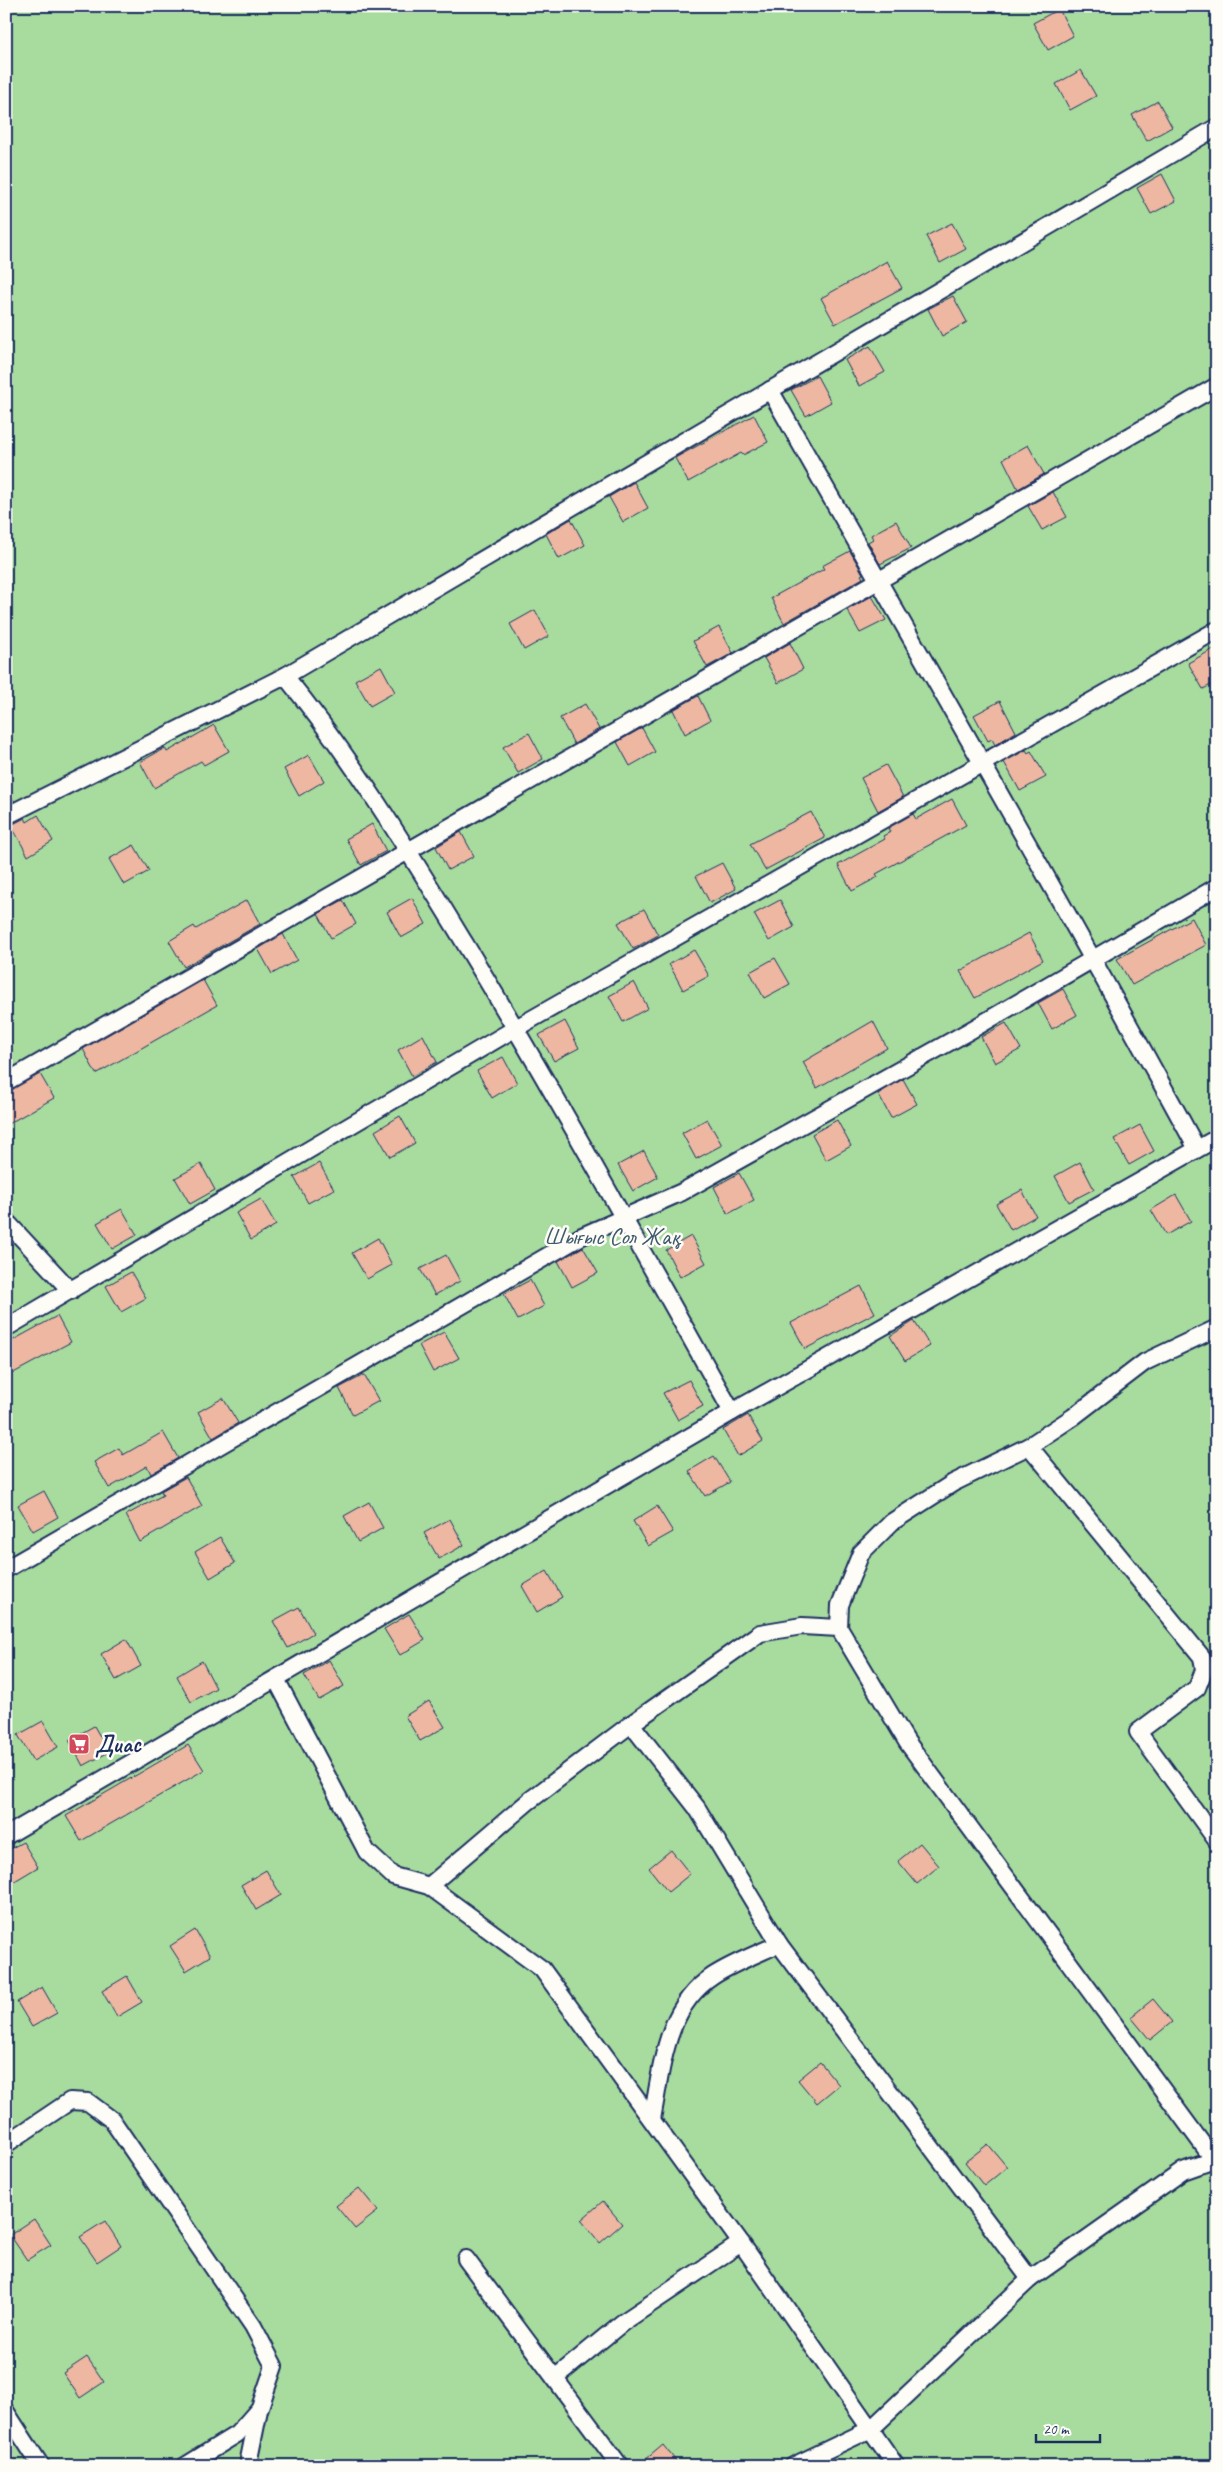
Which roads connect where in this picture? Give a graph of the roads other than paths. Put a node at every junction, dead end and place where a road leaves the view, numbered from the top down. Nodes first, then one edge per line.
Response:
1 (1217, 127) edge
2 (1217, 386) edge
3 (770, 390) junction
4 (878, 582) junction
5 (1217, 630) edge
6 (285, 676) junction
7 (982, 766) junction
8 (6, 816) edge
9 (408, 851) junction
10 (1217, 887) edge
11 (1093, 957) junction
12 (516, 1028) junction
13 (6, 1082) edge
14 (1217, 1138) edge
15 (1197, 1149) junction
16 (623, 1219) junction
17 (6, 1220) edge
18 (70, 1291) junction
19 (6, 1328) edge
20 (1217, 1328) edge
21 (732, 1412) junction
22 (1029, 1446) junction
23 (6, 1569) edge
24 (839, 1628) junction
25 (276, 1679) junction
26 (631, 1724) junction
27 (6, 1836) edge
28 (1217, 1841) edge
29 (429, 1886) junction
30 (778, 1944) junction
31 (652, 2119) junction
32 (6, 2144) edge
33 (1215, 2162) edge
34 (741, 2242) junction
35 (466, 2259) dead end
36 (1030, 2279) junction
37 (555, 2378) junction
38 (259, 2410) junction
39 (6, 2412) edge
40 (871, 2429) junction
41 (41, 2466) edge
42 (185, 2466) edge
43 (252, 2466) edge
44 (620, 2466) edge
45 (793, 2466) edge
46 (896, 2466) edge

1 - 3 street
2 - 4 street
3 - 4 street
3 - 6 street
4 - 7 street
4 - 9 street
5 - 7 street
6 - 8 street
6 - 9 street
7 - 11 street
7 - 12 street
9 - 12 street
9 - 13 street
10 - 11 street
11 - 15 street
11 - 16 street
12 - 16 street
12 - 18 street
14 - 15 street
15 - 21 street
16 - 21 street
16 - 23 street
17 - 18 street
18 - 19 street
20 - 22 street
21 - 25 street
22 - 24 street
22 - 28 street
24 - 26 street
24 - 33 street
25 - 27 street
25 - 29 street
26 - 29 street
26 - 30 street
29 - 31 street
30 - 31 street
30 - 36 street
31 - 34 street
32 - 38 street
33 - 36 street
34 - 37 street
34 - 40 street
35 - 37 street
36 - 40 street
37 - 44 street
38 - 42 street
38 - 43 street
39 - 41 street
40 - 45 street
40 - 46 street

